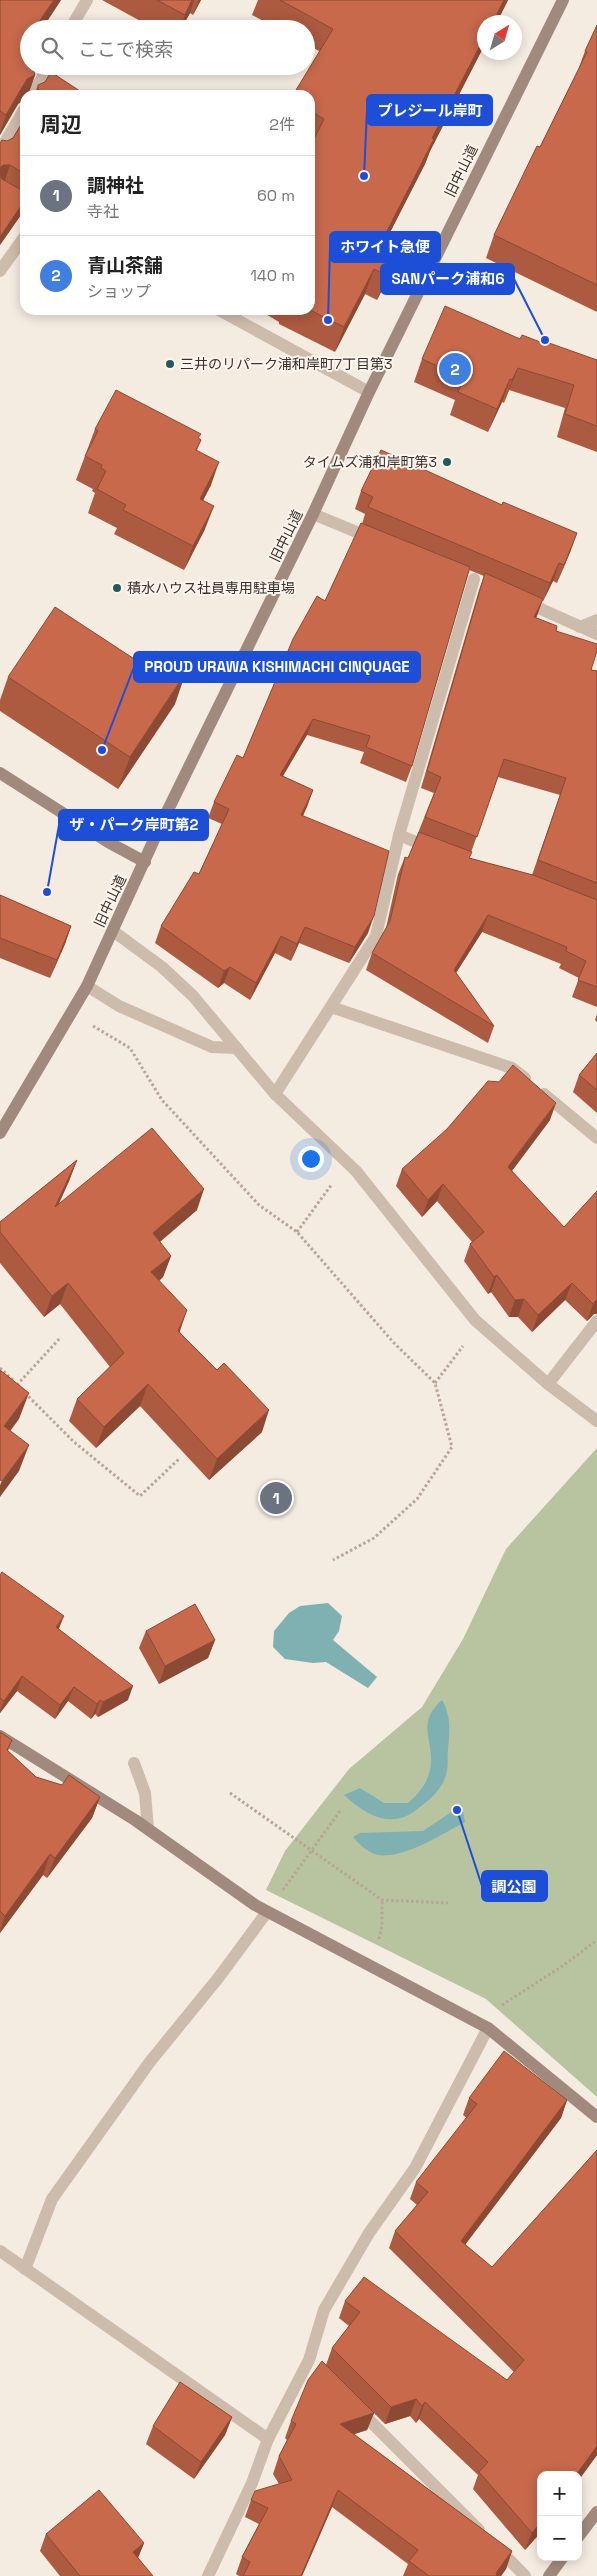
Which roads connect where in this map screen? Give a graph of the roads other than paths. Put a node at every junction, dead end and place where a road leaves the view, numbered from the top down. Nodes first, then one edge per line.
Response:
1 (87, 0) edge
2 (563, 0) edge
3 (75, 20) edge
4 (44, 75) edge
5 (35, 90) edge
6 (20, 117) edge
7 (0, 151) edge
8 (20, 243) edge
9 (0, 270) edge
10 (228, 315) edge
11 (369, 392) junction
12 (313, 514) junction
13 (385, 543) edge
14 (474, 580) dead end
15 (510, 595) edge
16 (597, 620) edge
17 (580, 627) junction
18 (597, 634) edge
19 (0, 773) edge
20 (399, 835) junction
21 (444, 852) edge
22 (145, 862) junction
23 (113, 931) junction
24 (87, 986) junction
25 (331, 1007) junction
26 (236, 1048) junction
27 (275, 1094) junction
28 (0, 1133) edge
29 (597, 1138) edge
30 (597, 1321) edge
31 (548, 1384) junction
32 (597, 1421) edge
33 (0, 1736) edge
34 (134, 1763) dead end
35 (148, 1829) junction
36 (266, 1912) junction
37 (488, 2028) junction
38 (597, 2117) edge
39 (0, 2252) edge
40 (25, 2269) junction
41 (351, 2402) edge
42 (268, 2439) junction
43 (597, 2512) edge
44 (582, 2532) edge
45 (560, 2561) edge
46 (208, 2576) edge
47 (525, 2576) edge
48 (549, 2576) edge

1 - 3 street
2 - 11 main road, 旧中山道
4 - 5 street
6 - 7 street
8 - 9 street
10 - 11 street
11 - 12 main road, 旧中山道
12 - 13 street
12 - 22 main road, 旧中山道
14 - 20 street
15 - 17 street
16 - 17 street
17 - 18 street
19 - 22 main road
20 - 21 street
20 - 25 street
22 - 23 main road, 旧中山道
23 - 24 main road, 旧中山道
23 - 26 street
24 - 26 street
24 - 28 main road, 旧中山道
25 - 27 street
25 - 29 street
26 - 27 street
27 - 31 street
30 - 31 street
31 - 32 street
33 - 35 main road
34 - 35 street
35 - 36 main road
36 - 37 main road
36 - 40 street
37 - 38 main road
37 - 42 street
39 - 40 street
40 - 42 street
41 - 47 street
42 - 46 street
43 - 44 main road
45 - 48 main road

